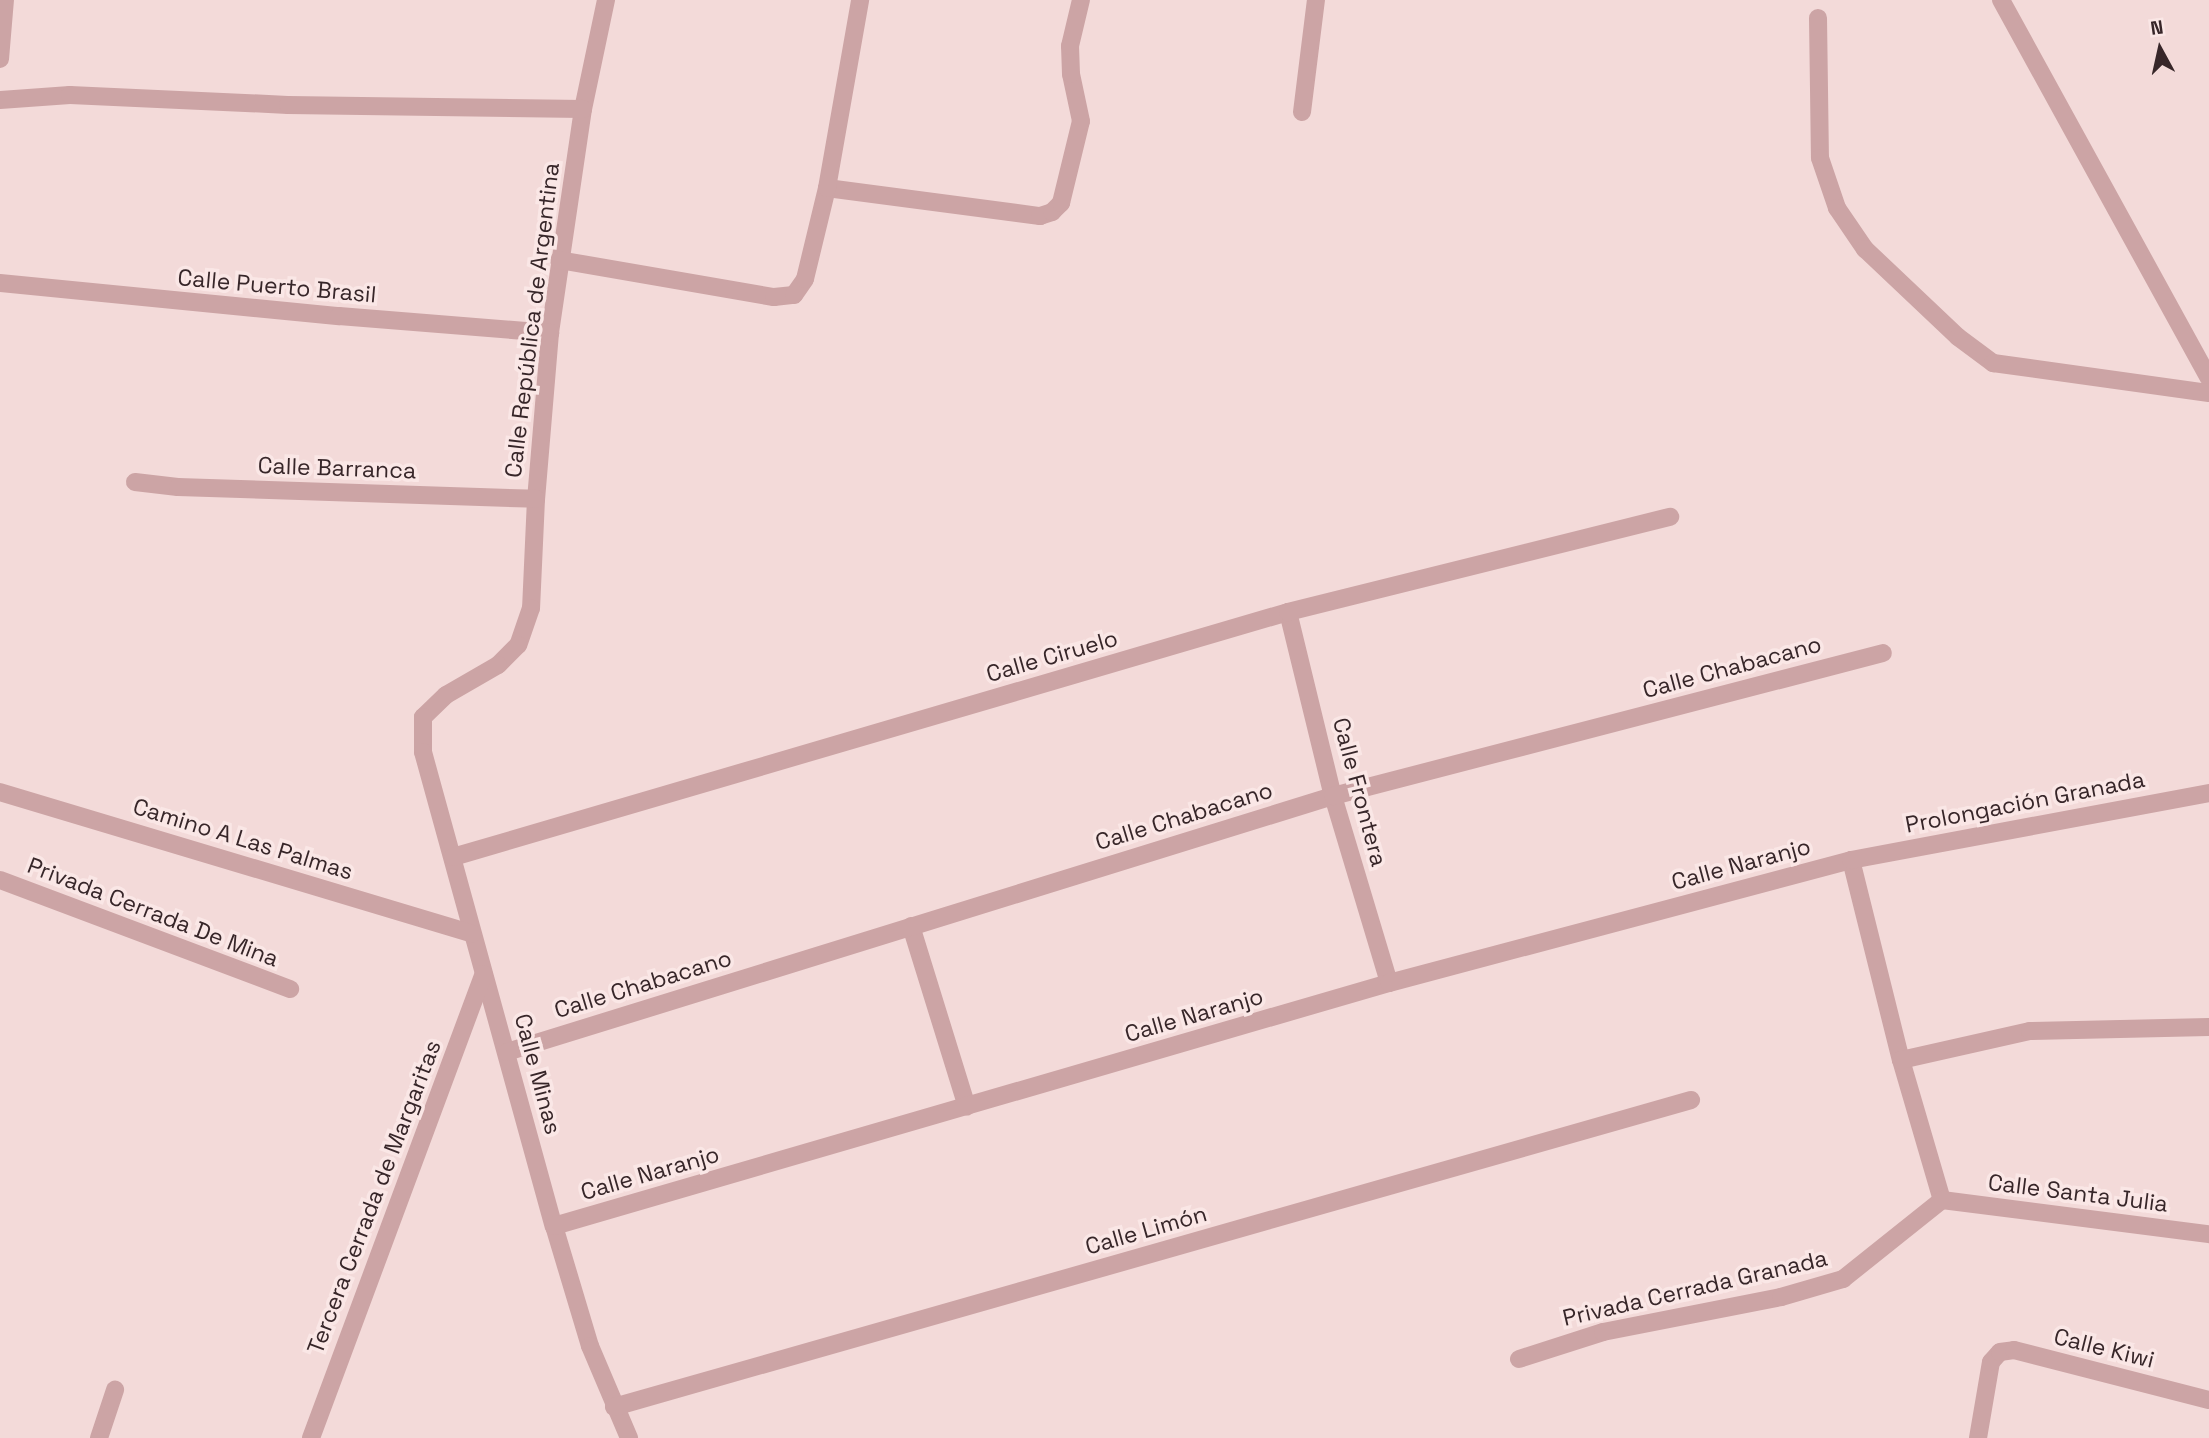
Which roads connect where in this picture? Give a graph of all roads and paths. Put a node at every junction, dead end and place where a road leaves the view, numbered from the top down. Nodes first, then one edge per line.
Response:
1 (5, 0) edge
2 (606, 0) edge
3 (860, 0) edge
4 (1081, 0) edge
5 (1316, 0) edge
6 (2001, 0) edge
7 (1818, 18) dead end
8 (0, 60) edge
9 (0, 100) edge
10 (583, 109) junction
11 (1302, 112) dead end
12 (827, 188) junction
13 (559, 260) junction
14 (0, 283) edge
15 (550, 333) junction
16 (2209, 378) edge
17 (2209, 393) edge
18 (135, 482) dead end
19 (536, 499) junction
20 (1670, 517) dead end
21 (1289, 612) junction
22 (1883, 653) dead end
23 (423, 717) joint
24 (0, 792) edge
25 (2209, 793) edge
26 (1333, 796) junction
27 (453, 857) junction
28 (1851, 860) junction
29 (0, 880) edge
30 (911, 926) junction
31 (471, 934) junction
32 (484, 974) junction
33 (1389, 984) junction
34 (290, 989) dead end
35 (2209, 1027) edge
36 (507, 1052) junction
37 (1901, 1060) junction
38 (1690, 1100) dead end
39 (967, 1107) junction
40 (1942, 1200) junction
41 (554, 1226) junction
42 (2209, 1234) edge
43 (1519, 1359) dead end
44 (115, 1390) dead end
45 (2209, 1399) edge
46 (614, 1407) junction
47 (99, 1438) edge
48 (311, 1438) edge
49 (629, 1438) edge
50 (1978, 1438) edge

1 - 8 street
2 - 10 street, Calle República de Argentina
3 - 12 street
4 - 12 street
5 - 11 street
6 - 16 street
7 - 17 street
9 - 10 street
10 - 13 street, Calle República de Argentina
12 - 13 street
13 - 15 street, Calle República de Argentina
14 - 15 street, Calle Puerto Brasil
15 - 19 street, Calle República de Argentina
18 - 19 street, Calle Barranca
19 - 23 street, Calle República de Argentina
20 - 21 street, Calle Ciruelo
21 - 26 street, Calle Frontera
21 - 27 street, Calle Ciruelo
22 - 26 street, Calle Chabacano
23 - 27 street, Calle Minas
24 - 31 street, Camino A Las Palmas
25 - 28 street, Prolongación Granada
26 - 30 street, Calle Chabacano
26 - 33 street, Calle Frontera
27 - 31 street, Calle Minas
28 - 33 street, Calle Naranjo
28 - 37 street
29 - 34 street, Privada Cerrada De Mina
30 - 36 street, Calle Chabacano
30 - 39 street
31 - 32 street, Calle Minas
32 - 36 street, Calle Minas
32 - 48 street, Tercera Cerrada de Margaritas
33 - 39 street, Calle Naranjo
35 - 37 street
36 - 41 street, Calle Minas
37 - 40 street
38 - 46 street, Calle Limón
39 - 41 street, Calle Naranjo
40 - 42 street, Calle Santa Julia
40 - 43 street, Privada Cerrada Granada
41 - 46 street, Calle Minas
44 - 47 street
45 - 50 street, Calle Kiwi
46 - 49 street, Calle Minas

